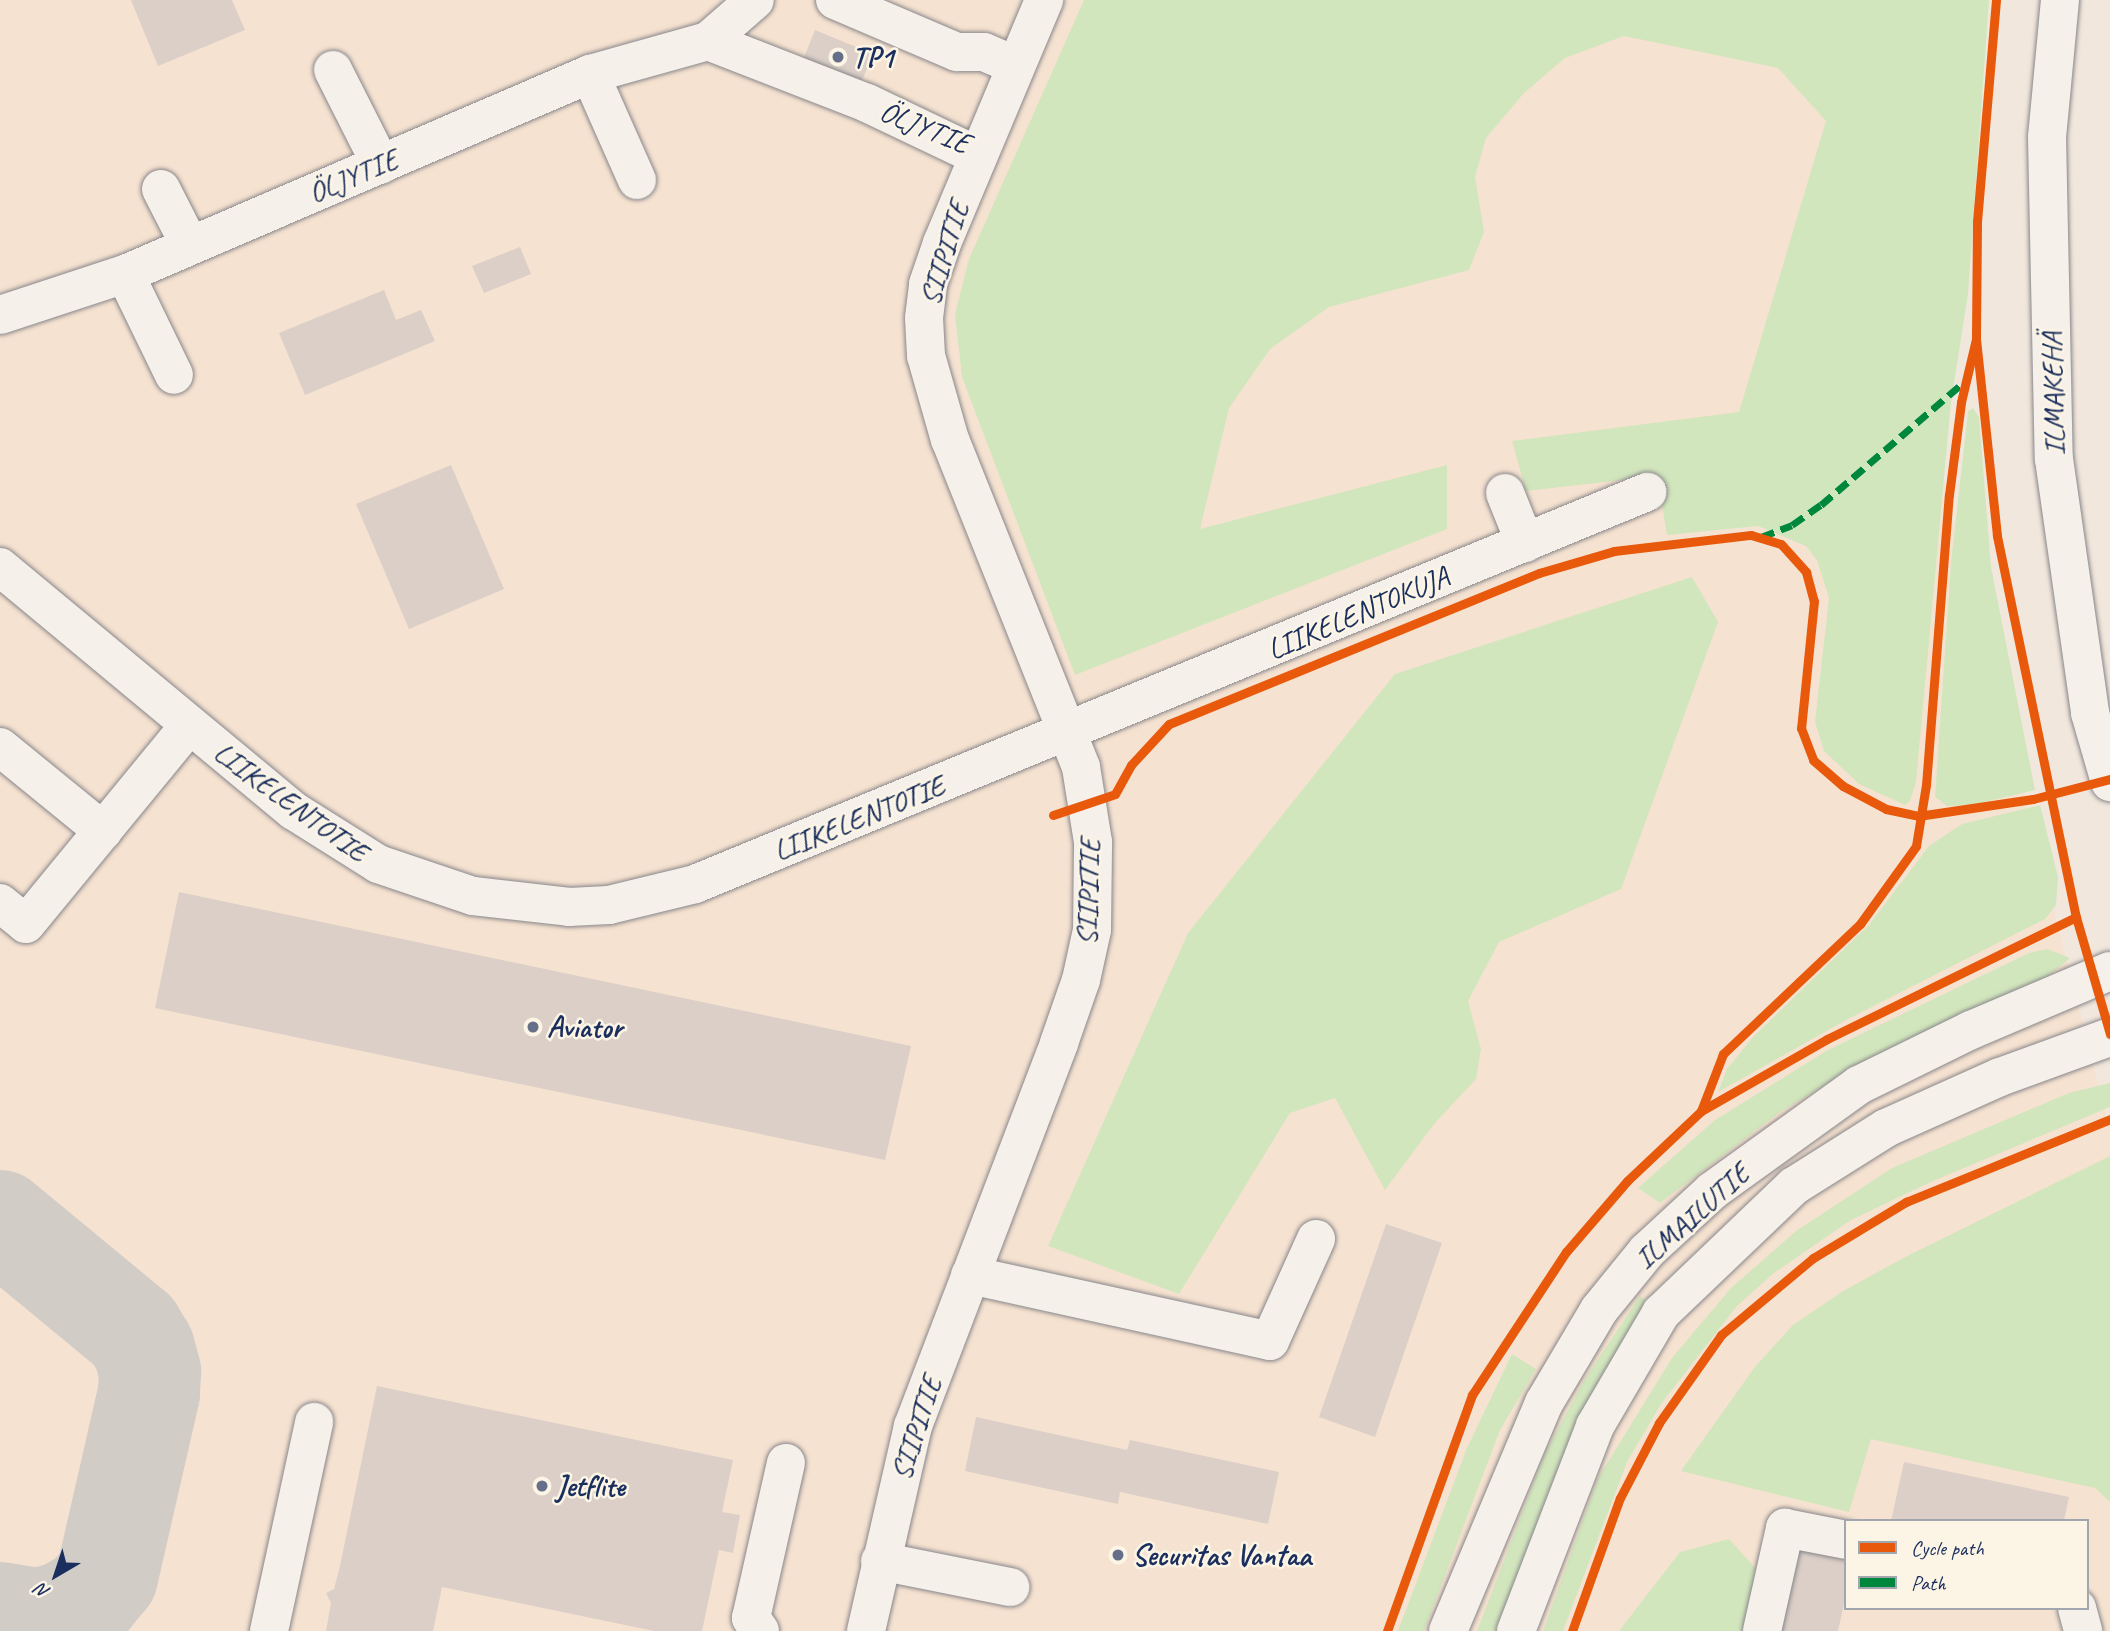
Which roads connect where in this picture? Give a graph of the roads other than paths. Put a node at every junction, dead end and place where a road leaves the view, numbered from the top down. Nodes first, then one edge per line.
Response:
1 (755, 0) edge
2 (835, 0) edge
3 (1044, 0) edge
4 (2060, 0) edge
5 (708, 41) junction
6 (1014, 65) junction
7 (333, 70) dead end
8 (590, 74) junction
9 (976, 155) junction
10 (381, 165) junction
11 (637, 180) dead end
12 (161, 189) dead end
13 (189, 244) junction
14 (125, 274) junction
15 (0, 315) edge
16 (174, 375) dead end
17 (1647, 492) dead end
18 (1505, 493) dead end
19 (1525, 543) junction
20 (0, 567) edge
21 (188, 727) junction
22 (1070, 733) junction
23 (0, 747) edge
24 (2110, 782) edge
25 (103, 831) junction
26 (0, 903) edge
27 (2110, 971) edge
28 (2110, 1037) edge
29 (1316, 1239) dead end
30 (970, 1275) junction
31 (314, 1422) dead end
32 (786, 1463) dead end
33 (1844, 1540) edge
34 (880, 1561) junction
35 (1010, 1587) dead end
36 (2078, 1610) edge
37 (269, 1631) edge
38 (760, 1631) edge
39 (866, 1631) edge
40 (1448, 1631) edge
41 (1516, 1631) edge
42 (1762, 1631) edge
43 (2083, 1631) edge

1 - 5 street, ÖLJYTIE
2 - 6 street
3 - 6 street, ÖLJYTIE
4 - 24 street, ILMAKEHÄ
5 - 8 street, ÖLJYTIE
5 - 9 street, ÖLJYTIE
6 - 9 street, ÖLJYTIE
7 - 10 street
8 - 10 street, ÖLJYTIE
8 - 11 street
9 - 22 street, SIIPITIE
10 - 13 street, ÖLJYTIE
12 - 13 street
13 - 14 street, ÖLJYTIE
14 - 15 street, ÖLJYTIE
14 - 16 street
17 - 19 street, LIIKELENTOKUJA
18 - 19 street
19 - 22 street, LIIKELENTOKUJA
20 - 21 street, LIIKELENTOTIE
21 - 22 street, LIIKELENTOTIE
21 - 25 street
22 - 30 street, SIIPITIE
23 - 25 street
25 - 26 street
27 - 40 street, ILMAILUTIE
28 - 41 street, ILMAILUTIE
29 - 30 street
30 - 34 street, SIIPITIE
31 - 37 street
32 - 38 street
33 - 42 street
34 - 35 street
34 - 39 street, SIIPITIE
36 - 43 street

